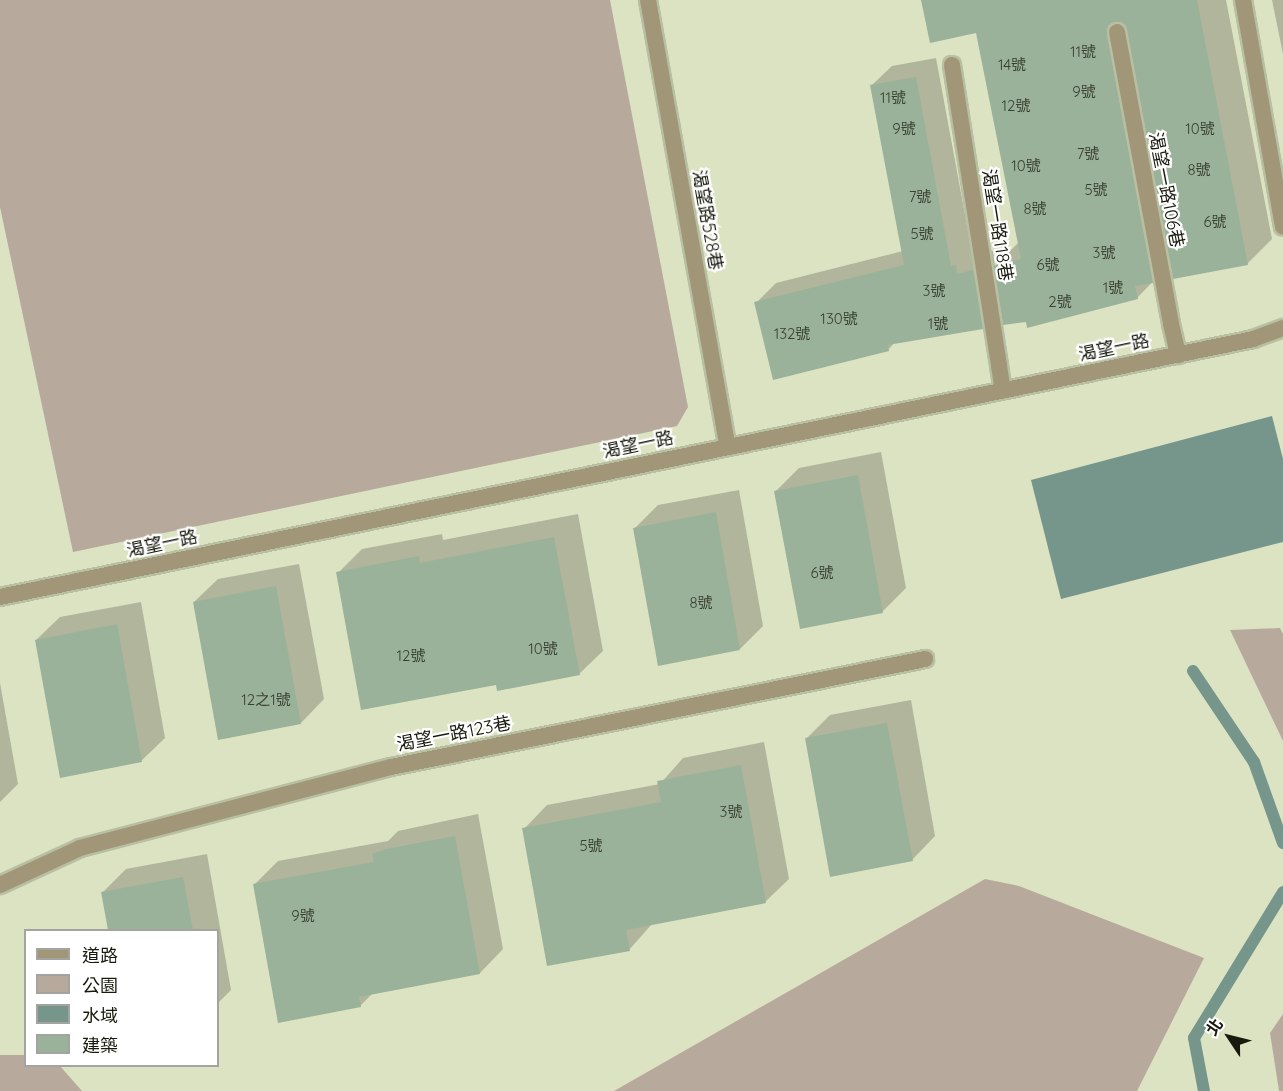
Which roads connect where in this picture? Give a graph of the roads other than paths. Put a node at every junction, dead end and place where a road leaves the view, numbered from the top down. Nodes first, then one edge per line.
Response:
1 (648, 0) edge
2 (1243, 0) edge
3 (1117, 32) dead end
4 (952, 65) dead end
5 (1283, 227) edge
6 (1283, 328) edge
7 (1178, 355) junction
8 (1003, 390) junction
9 (728, 447) junction
10 (0, 597) edge
11 (925, 659) dead end
12 (0, 885) edge

1 - 9 street, 渴望路528巷
2 - 5 street
3 - 7 street, 渴望一路106巷
4 - 8 street, 渴望一路118巷
6 - 7 street, 渴望一路
7 - 8 street, 渴望一路
8 - 9 street, 渴望一路
9 - 10 street, 渴望一路
11 - 12 street, 渴望一路123巷

